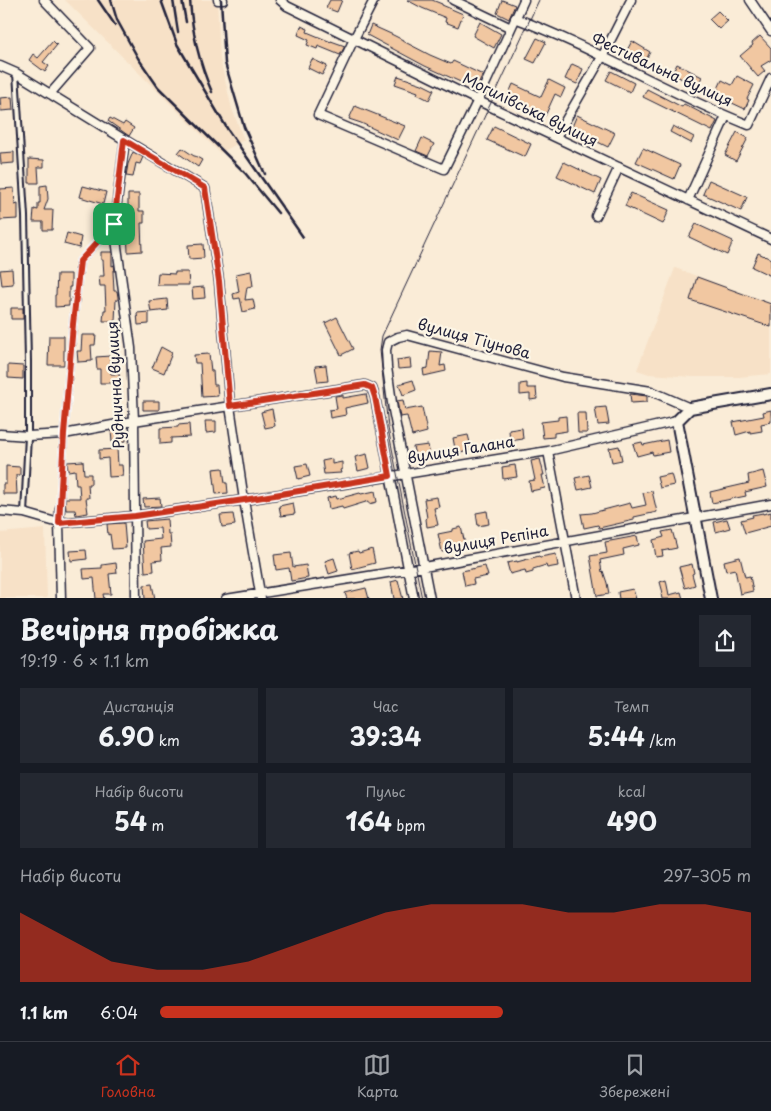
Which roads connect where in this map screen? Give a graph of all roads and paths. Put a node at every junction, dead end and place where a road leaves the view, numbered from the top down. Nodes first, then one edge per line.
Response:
1 (44, 0) edge
2 (218, 0) edge
3 (223, 0) edge
4 (280, 0) edge
5 (374, 0) edge
6 (453, 0) edge
7 (524, 0) edge
8 (631, 0) edge
9 (750, 0) edge
10 (515, 18) junction
11 (511, 28) junction
12 (771, 30) edge
13 (354, 39) junction
14 (602, 57) junction
15 (0, 66) edge
16 (16, 73) junction
17 (771, 78) edge
18 (50, 94) junction
19 (478, 100) junction
20 (726, 116) junction
21 (556, 137) junction
22 (124, 140) junction
23 (620, 167) junction
24 (688, 200) junction
25 (596, 216) dead end
26 (114, 224) junction
27 (771, 239) edge
28 (771, 394) edge
29 (230, 406) junction
30 (690, 408) junction
31 (134, 421) junction
32 (678, 421) junction
33 (0, 434) edge
34 (64, 434) junction
35 (28, 436) junction
36 (548, 451) junction
37 (406, 474) junction
38 (390, 476) junction
39 (244, 500) junction
40 (771, 504) edge
41 (60, 508) joint
42 (0, 512) edge
43 (24, 513) junction
44 (135, 516) junction
45 (695, 518) junction
46 (59, 523) junction
47 (565, 541) junction
48 (424, 567) junction
49 (408, 569) junction
50 (261, 596) edge
51 (61, 598) edge
52 (136, 598) edge
53 (226, 598) edge
54 (414, 598) edge
55 (430, 598) edge
56 (576, 598) edge
57 (711, 598) edge

1 - 18 street
2 - 3 street
4 - 13 street, Могилівська вулиця
5 - 13 street
6 - 11 street
7 - 10 street
8 - 14 street
9 - 12 street
10 - 11 street
10 - 14 street, Фестивальна вулиця
11 - 19 street
13 - 19 street, Могилівська вулиця
13 - 19 street
14 - 20 street, Фестивальна вулиця
14 - 21 street
15 - 16 street
16 - 18 street
16 - 35 lane
17 - 20 street, Фестивальна вулиця
18 - 22 street
19 - 21 street, Могилівська вулиця
20 - 24 street
21 - 23 street, Могилівська вулиця
22 - 26 street, Руднична вулиця
22 - 29 street
23 - 24 street, Могилівська вулиця
23 - 25 street
24 - 27 street, Могилівська вулиця
26 - 31 street, Руднична вулиця
26 - 34 lane
28 - 30 street
29 - 31 street
29 - 38 street
29 - 39 street
30 - 32 street
30 - 37 street, вулиця Тіунова
31 - 34 street
31 - 44 street, Руднична вулиця
32 - 36 street, вулиця Галана
32 - 45 street
33 - 35 street
34 - 35 street
34 - 41 lane
35 - 43 lane
36 - 37 street, вулиця Галана
36 - 47 street
37 - 38 street, вулиця Галана
37 - 48 street, вулиця Тіунова
38 - 39 street, вулиця Галана
38 - 49 street
39 - 44 street, вулиця Галана
39 - 50 street
40 - 45 street, вулиця Рєпіна
41 - 46 street
42 - 43 street, вулиця Галана
43 - 46 street, вулиця Галана
44 - 46 street, вулиця Галана
44 - 52 street, Руднична вулиця
45 - 47 street, вулиця Рєпіна
45 - 57 street
46 - 51 street
47 - 48 street, вулиця Рєпіна
47 - 56 street
48 - 49 street, вулиця Рєпіна
48 - 55 street, вулиця Тіунова
49 - 50 street, вулиця Рєпіна
49 - 54 street
50 - 53 street, вулиця Рєпіна

